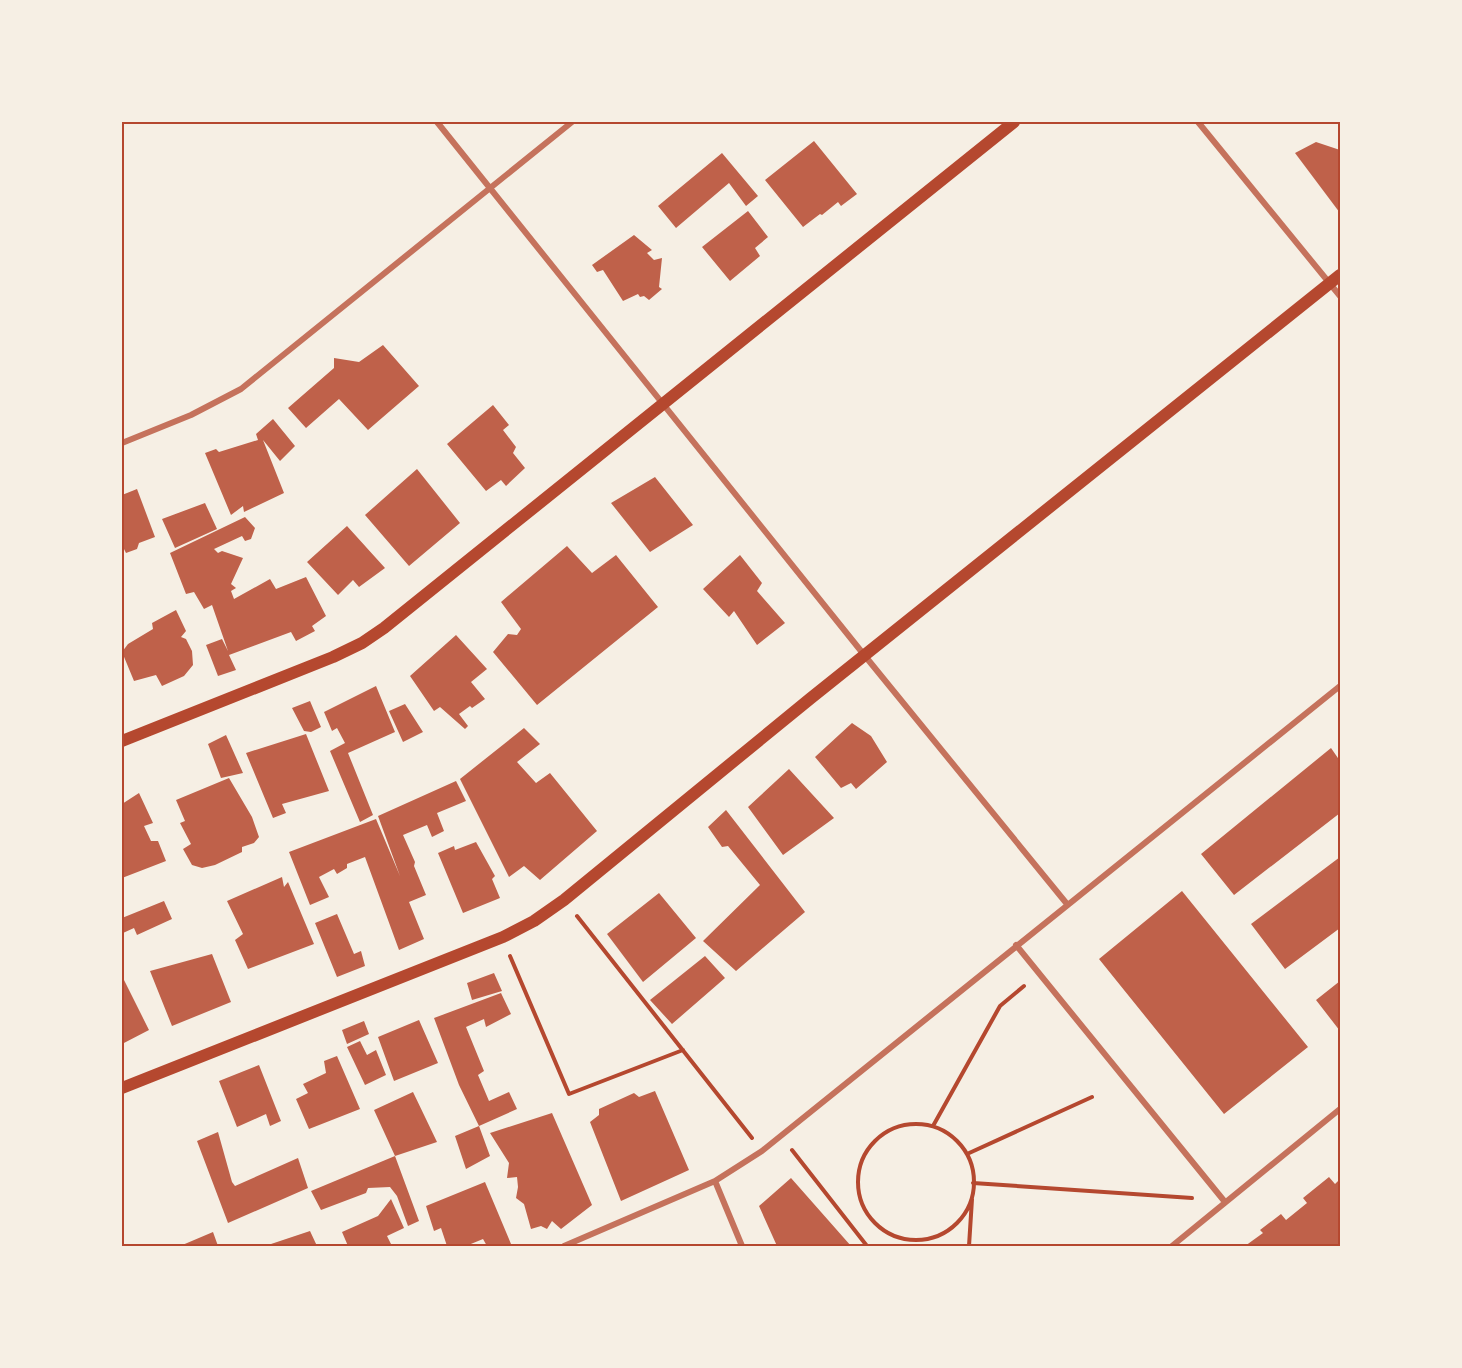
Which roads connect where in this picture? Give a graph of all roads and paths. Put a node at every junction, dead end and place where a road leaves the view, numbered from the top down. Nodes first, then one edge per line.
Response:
1 (437, 122) edge
2 (572, 122) edge
3 (1014, 122) edge
4 (1198, 122) edge
5 (491, 187) junction
6 (1341, 274) edge
7 (1330, 283) junction
8 (1341, 296) edge
9 (664, 404) junction
10 (122, 443) edge
11 (865, 656) junction
12 (1341, 686) edge
13 (122, 741) edge
14 (1067, 904) junction
15 (574, 913) dead end
16 (1016, 945) junction
17 (509, 952) dead end
18 (1024, 986) dead end
19 (683, 1050) junction
20 (122, 1088) edge
21 (1092, 1097) dead end
22 (1341, 1109) edge
23 (933, 1126) junction
24 (792, 1149) dead end
25 (762, 1151) junction
26 (966, 1154) junction
27 (715, 1181) junction
28 (973, 1183) junction
29 (972, 1196) junction
30 (1192, 1198) dead end
31 (1225, 1203) junction
32 (564, 1246) edge
33 (742, 1246) edge
34 (867, 1246) edge
35 (969, 1246) edge
36 (1172, 1246) edge

1 - 5 street
2 - 5 street
3 - 9 main road
4 - 7 street
5 - 9 street
5 - 10 street
6 - 7 main road
7 - 8 street
7 - 11 main road
9 - 11 street
9 - 13 main road
11 - 14 street
11 - 20 main road
12 - 14 street
14 - 16 street
15 - 19 path
16 - 25 street
16 - 31 street
17 - 19 path
18 - 23 path
19 - 25 path
21 - 26 path
22 - 31 street
23 - 26 path
23 - 29 path
24 - 34 path
25 - 27 street
26 - 28 path
27 - 32 street
27 - 33 street
28 - 29 path
28 - 30 path
29 - 35 path
31 - 36 street

